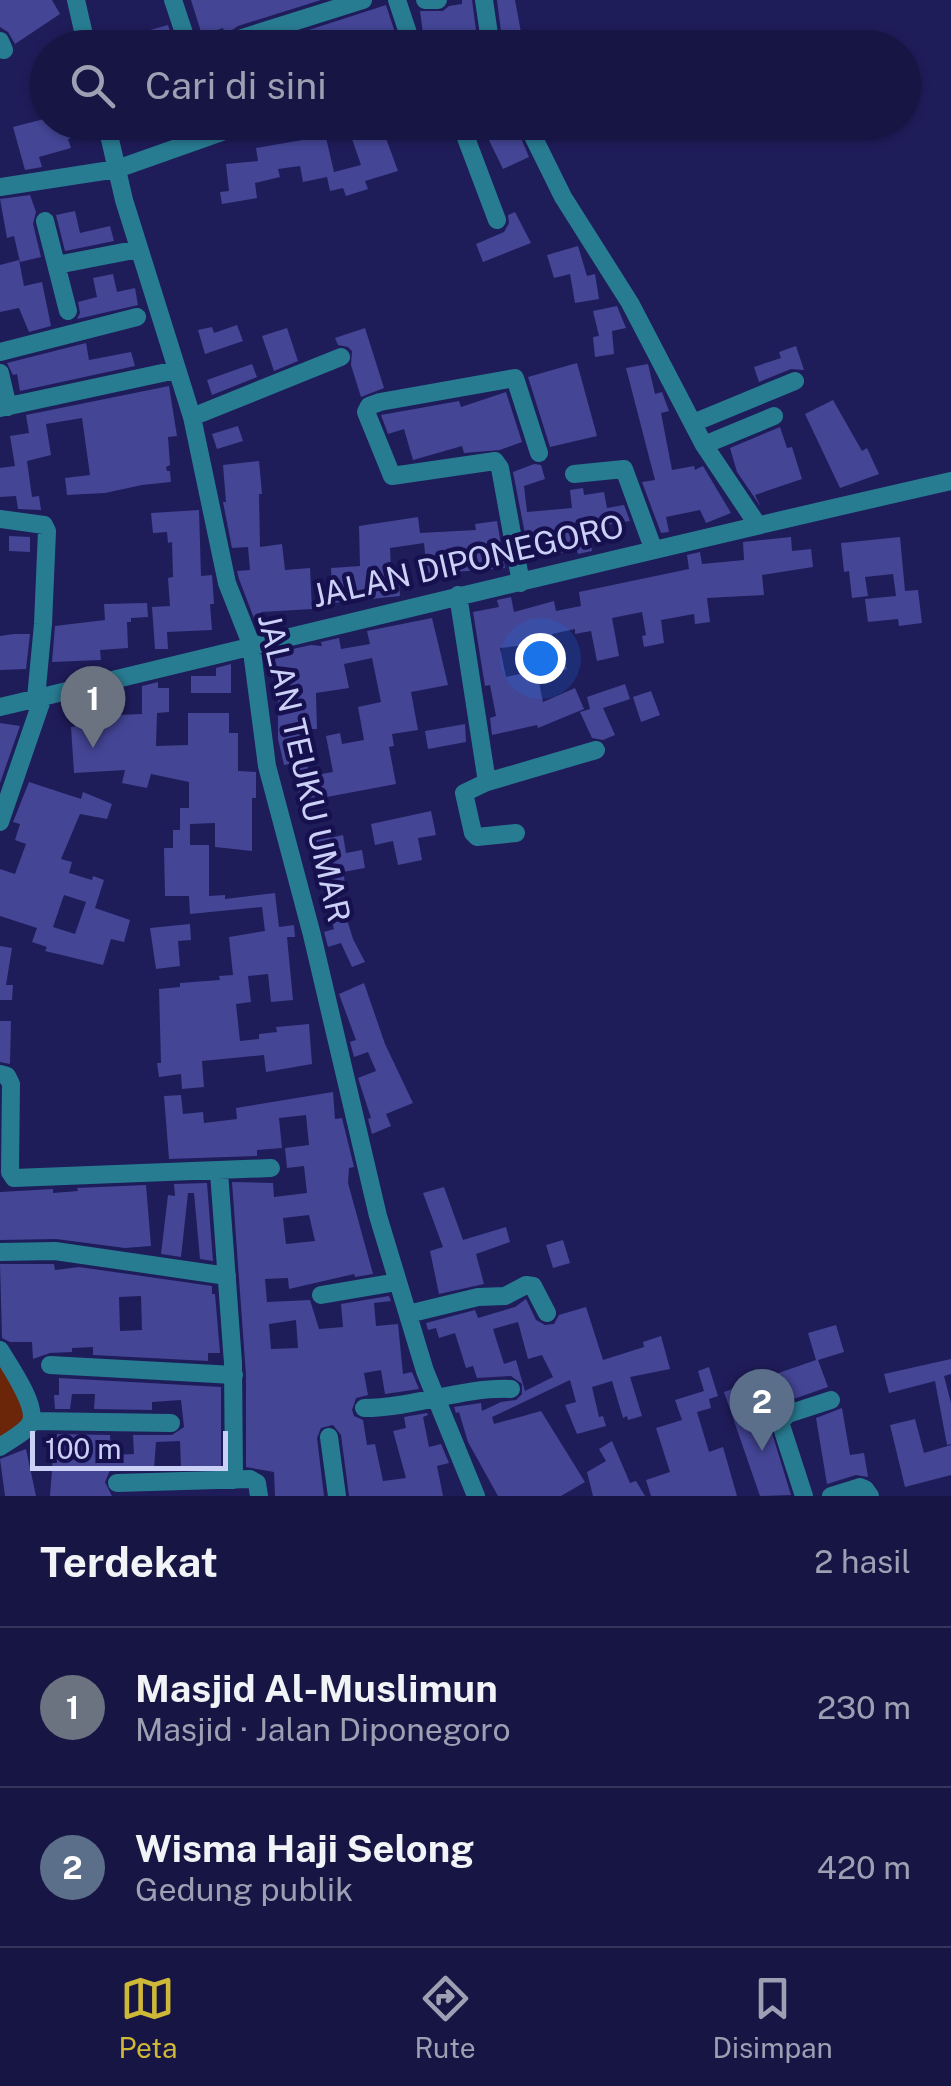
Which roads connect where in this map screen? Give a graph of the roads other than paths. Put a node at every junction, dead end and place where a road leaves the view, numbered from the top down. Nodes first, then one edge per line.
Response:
1 (76, 0) edge
2 (173, 0) edge
3 (363, 0) edge
4 (397, 0) edge
5 (425, 0) edge
6 (438, 0) edge
7 (484, 0) edge
8 (83, 30) edge
9 (184, 30) edge
10 (267, 30) edge
11 (407, 30) edge
12 (488, 30) edge
13 (110, 140) edge
14 (187, 140) edge
15 (467, 140) edge
16 (535, 140) edge
17 (117, 169) junction
18 (0, 188) edge
19 (44, 220) dead end
20 (496, 220) dead end
21 (139, 249) junction
22 (56, 264) junction
23 (68, 311) dead end
24 (137, 317) dead end
25 (0, 352) edge
26 (341, 357) dead end
27 (176, 370) junction
28 (0, 373) edge
29 (794, 381) dead end
30 (4, 408) edge
31 (774, 416) dead end
32 (192, 417) junction
33 (693, 423) junction
34 (704, 445) junction
35 (539, 453) dead end
36 (574, 474) dead end
37 (951, 481) edge
38 (0, 519) edge
39 (757, 524) junction
40 (653, 548) junction
41 (521, 583) junction
42 (458, 595) junction
43 (250, 644) junction
44 (39, 698) junction
45 (0, 707) edge
46 (596, 750) dead end
47 (487, 782) junction
48 (0, 822) edge
49 (516, 833) dead end
50 (0, 1074) edge
51 (271, 1168) dead end
52 (219, 1172) junction
53 (0, 1252) edge
54 (227, 1276) junction
55 (397, 1282) junction
56 (322, 1295) dead end
57 (408, 1314) junction
58 (546, 1314) dead end
59 (0, 1350) edge
60 (50, 1365) dead end
61 (234, 1375) junction
62 (511, 1389) dead end
63 (436, 1398) junction
64 (832, 1400) dead end
65 (364, 1408) dead end
66 (31, 1421) junction
67 (171, 1423) dead end
68 (329, 1437) dead end
69 (0, 1447) edge
70 (234, 1480) junction
71 (117, 1483) dead end
72 (184, 1488) edge
73 (259, 1496) edge
74 (336, 1496) edge
75 (476, 1496) edge
76 (804, 1496) edge
77 (831, 1496) edge
78 (870, 1496) edge

1 - 8 street
2 - 9 street
3 - 10 street
4 - 11 street
5 - 6 street
7 - 12 street
13 - 17 street, JALAN TEUKU UMAR
14 - 17 street
15 - 20 street
16 - 33 street
17 - 18 street
17 - 21 street, JALAN TEUKU UMAR
19 - 22 street
21 - 22 street
21 - 27 street, JALAN TEUKU UMAR
22 - 23 street
24 - 25 street
26 - 32 street
27 - 30 street
27 - 32 street, JALAN TEUKU UMAR
28 - 30 street
29 - 33 street
31 - 34 street
32 - 43 street, JALAN TEUKU UMAR
33 - 34 street
34 - 39 street
35 - 41 street
36 - 40 street
37 - 39 street, JALAN DIPONEGORO
38 - 44 street
39 - 40 street, JALAN DIPONEGORO
40 - 41 street, JALAN DIPONEGORO
41 - 42 street, JALAN DIPONEGORO
42 - 43 street, JALAN DIPONEGORO
42 - 47 street
43 - 44 street, JALAN DIPONEGORO
43 - 55 street, JALAN TEUKU UMAR
44 - 45 street, JALAN DIPONEGORO
44 - 48 street
46 - 47 street
47 - 49 street
50 - 52 street
51 - 52 street
52 - 54 street
53 - 54 street
54 - 61 street
55 - 56 street
55 - 57 street, JALAN TEUKU UMAR
57 - 58 street
57 - 63 street, JALAN TEUKU UMAR
59 - 66 street
60 - 61 street
61 - 70 street
62 - 63 street
63 - 65 street
63 - 75 street, JALAN TEUKU UMAR
64 - 76 street
66 - 67 street
66 - 69 street
68 - 74 street
70 - 72 street
70 - 73 street
71 - 72 street
77 - 78 street

